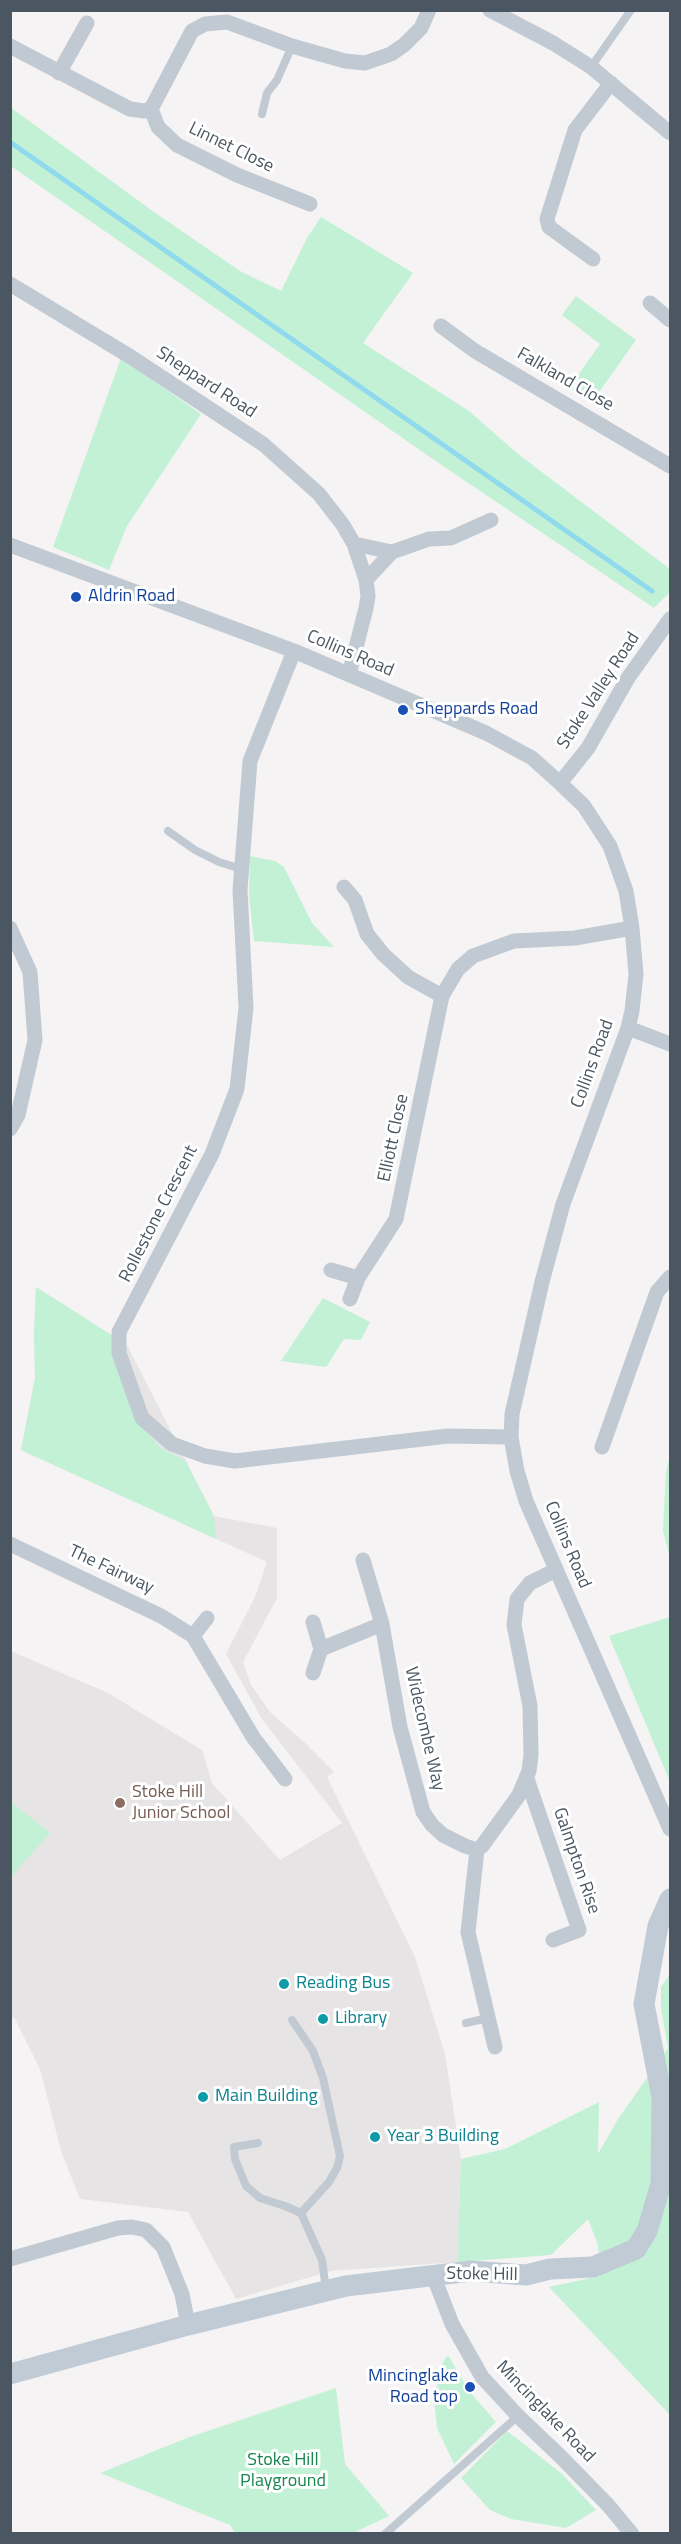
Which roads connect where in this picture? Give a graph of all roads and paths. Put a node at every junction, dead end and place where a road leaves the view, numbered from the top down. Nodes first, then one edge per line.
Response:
1 (429, 10) edge
2 (490, 10) edge
3 (630, 10) edge
4 (87, 23) dead end
5 (10, 46) edge
6 (292, 46) junction
7 (591, 67) junction
8 (59, 73) junction
9 (611, 83) junction
10 (151, 109) junction
11 (262, 114) dead end
12 (670, 133) edge
13 (310, 204) dead end
14 (593, 259) dead end
15 (10, 284) edge
16 (650, 303) dead end
17 (670, 320) edge
18 (441, 326) dead end
19 (670, 466) edge
20 (491, 520) dead end
21 (354, 544) junction
22 (10, 545) edge
23 (392, 552) junction
24 (366, 579) junction
25 (670, 620) edge
26 (294, 651) junction
27 (349, 675) junction
28 (560, 783) junction
29 (168, 831) dead end
30 (241, 869) junction
31 (344, 887) dead end
32 (10, 928) edge
33 (632, 928) junction
34 (442, 996) junction
35 (628, 1028) junction
36 (670, 1044) edge
37 (10, 1128) edge
38 (331, 1270) dead end
39 (670, 1277) edge
40 (358, 1278) junction
41 (350, 1299) dead end
42 (512, 1437) junction
43 (602, 1447) dead end
44 (10, 1544) edge
45 (363, 1560) dead end
46 (556, 1570) junction
47 (207, 1618) dead end
48 (313, 1622) dead end
49 (382, 1624) junction
50 (193, 1636) junction
51 (321, 1649) junction
52 (313, 1673) dead end
53 (285, 1779) dead end
54 (527, 1779) junction
55 (670, 1829) edge
56 (477, 1850) junction
57 (670, 1899) edge
58 (553, 1940) dead end
59 (488, 2018) junction
60 (292, 2020) dead end
61 (466, 2023) dead end
62 (495, 2047) dead end
63 (258, 2143) dead end
64 (301, 2213) junction
65 (10, 2259) edge
66 (433, 2275) junction
67 (326, 2292) junction
68 (188, 2325) junction
69 (10, 2374) edge
70 (518, 2416) junction
71 (385, 2534) edge
72 (632, 2534) edge

1 - 6 street
2 - 7 street
3 - 7 lane
4 - 8 street
5 - 8 street
6 - 10 street
6 - 11 lane
7 - 9 street
8 - 10 street
9 - 12 street
9 - 14 street
10 - 13 street, Linnet Close
15 - 21 street, Sheppard Road
16 - 17 street
18 - 19 street, Falkland Close
20 - 23 street
21 - 23 street
21 - 24 street, Sheppard Road
22 - 26 street, Collins Road
23 - 24 street
24 - 27 street, Sheppard Road
25 - 28 street, Stoke Valley Road
26 - 27 street, Collins Road
26 - 30 street, Rollestone Crescent
27 - 28 street, Collins Road
28 - 33 street, Collins Road
29 - 30 lane
30 - 42 street, Rollestone Crescent
31 - 34 street
32 - 37 street
33 - 34 street, Elliott Close
33 - 35 street, Collins Road
34 - 40 street, Elliott Close
35 - 36 street
35 - 42 street, Collins Road
38 - 40 street
39 - 43 street
40 - 41 street, Elliott Close
42 - 46 street, Collins Road
44 - 50 street, The Fairway
45 - 49 street, Widecombe Way
46 - 54 street
46 - 55 street, Collins Road
47 - 50 street
48 - 51 street
49 - 51 street
49 - 56 street, Widecombe Way
50 - 53 street, The Fairway
51 - 52 street
54 - 56 street
54 - 58 street, Galmpton Rise
56 - 59 street
57 - 66 street, Stoke Hill
59 - 61 lane
59 - 62 street
60 - 64 lane
63 - 64 lane
64 - 67 lane
65 - 68 street
66 - 67 street, Stoke Hill
66 - 70 street, Mincinglake Road
67 - 68 street, Stoke Hill
68 - 69 street, Stoke Hill
70 - 71 lane
70 - 72 street, Mincinglake Road

